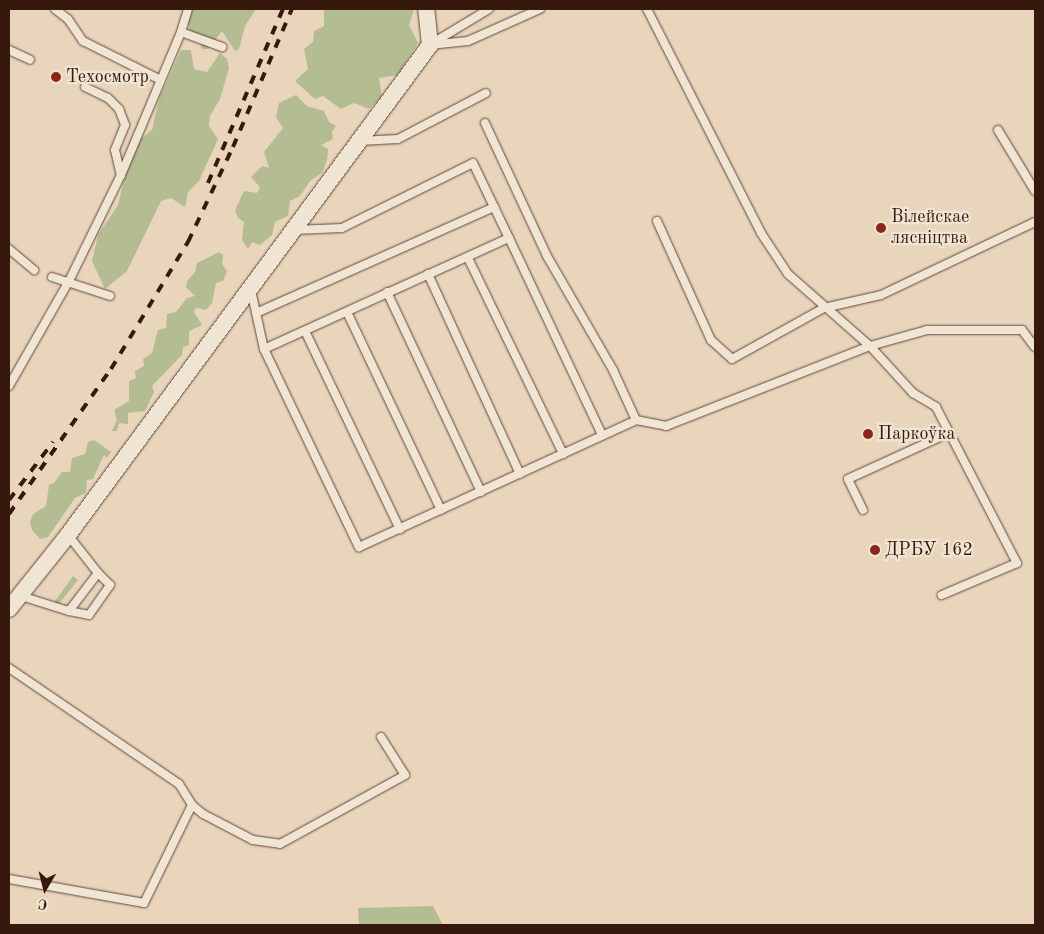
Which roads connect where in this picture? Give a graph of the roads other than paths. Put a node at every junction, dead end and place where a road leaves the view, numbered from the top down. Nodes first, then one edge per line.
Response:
1 (55, 9) edge
2 (188, 9) edge
3 (426, 9) edge
4 (489, 9) edge
5 (540, 9) edge
6 (647, 9) edge
7 (180, 32) junction
8 (430, 45) junction
9 (222, 47) dead end
10 (9, 50) edge
11 (30, 60) dead end
12 (160, 80) junction
13 (85, 87) dead end
14 (486, 93) dead end
15 (485, 123) dead end
16 (998, 130) dead end
17 (360, 141) junction
18 (122, 175) junction
19 (1035, 191) edge
20 (494, 207) junction
21 (657, 221) dead end
22 (1035, 222) edge
23 (292, 230) junction
24 (509, 238) junction
25 (9, 249) edge
26 (468, 258) junction
27 (34, 270) dead end
28 (428, 274) junction
29 (52, 277) dead end
30 (69, 281) junction
31 (250, 285) junction
32 (388, 292) junction
33 (110, 296) dead end
34 (824, 308) junction
35 (347, 312) junction
36 (256, 313) junction
37 (305, 331) junction
38 (870, 346) junction
39 (1035, 347) edge
40 (264, 349) junction
41 (9, 386) edge
42 (636, 420) junction
43 (949, 433) junction
44 (602, 435) junction
45 (563, 454) junction
46 (520, 474) junction
47 (481, 492) junction
48 (440, 510) junction
49 (863, 510) dead end
50 (400, 529) junction
51 (68, 535) junction
52 (98, 573) junction
53 (942, 595) dead end
54 (21, 596) junction
55 (9, 609) edge
56 (69, 611) junction
57 (9, 668) edge
58 (381, 737) dead end
59 (192, 805) junction
60 (9, 879) edge

1 - 12 lane
2 - 7 lane
3 - 8 street
4 - 8 lane
5 - 8 lane
6 - 34 lane
7 - 9 lane
7 - 12 lane
8 - 17 street
10 - 11 lane
12 - 18 lane
13 - 18 lane
14 - 17 lane
15 - 42 lane
16 - 19 lane
17 - 23 street
18 - 30 lane
20 - 23 lane
20 - 24 lane
20 - 36 lane
21 - 34 lane
22 - 34 lane
23 - 31 street
24 - 26 lane
24 - 44 lane
25 - 27 lane
26 - 28 lane
26 - 45 lane
28 - 32 lane
28 - 46 lane
29 - 30 lane
30 - 33 lane
30 - 41 lane
31 - 36 lane
31 - 51 street
32 - 35 lane
32 - 47 lane
34 - 38 lane
35 - 37 lane
35 - 48 lane
36 - 40 lane
37 - 40 lane
37 - 50 lane
38 - 39 lane
38 - 42 lane
38 - 43 lane
40 - 50 lane
42 - 44 lane
43 - 49 lane
43 - 53 lane
44 - 45 lane
45 - 46 lane
46 - 47 lane
47 - 48 lane
48 - 50 lane
51 - 52 lane
51 - 54 street
52 - 56 lane
52 - 56 lane
54 - 55 street
54 - 56 lane
57 - 59 lane
58 - 59 lane
59 - 60 lane

